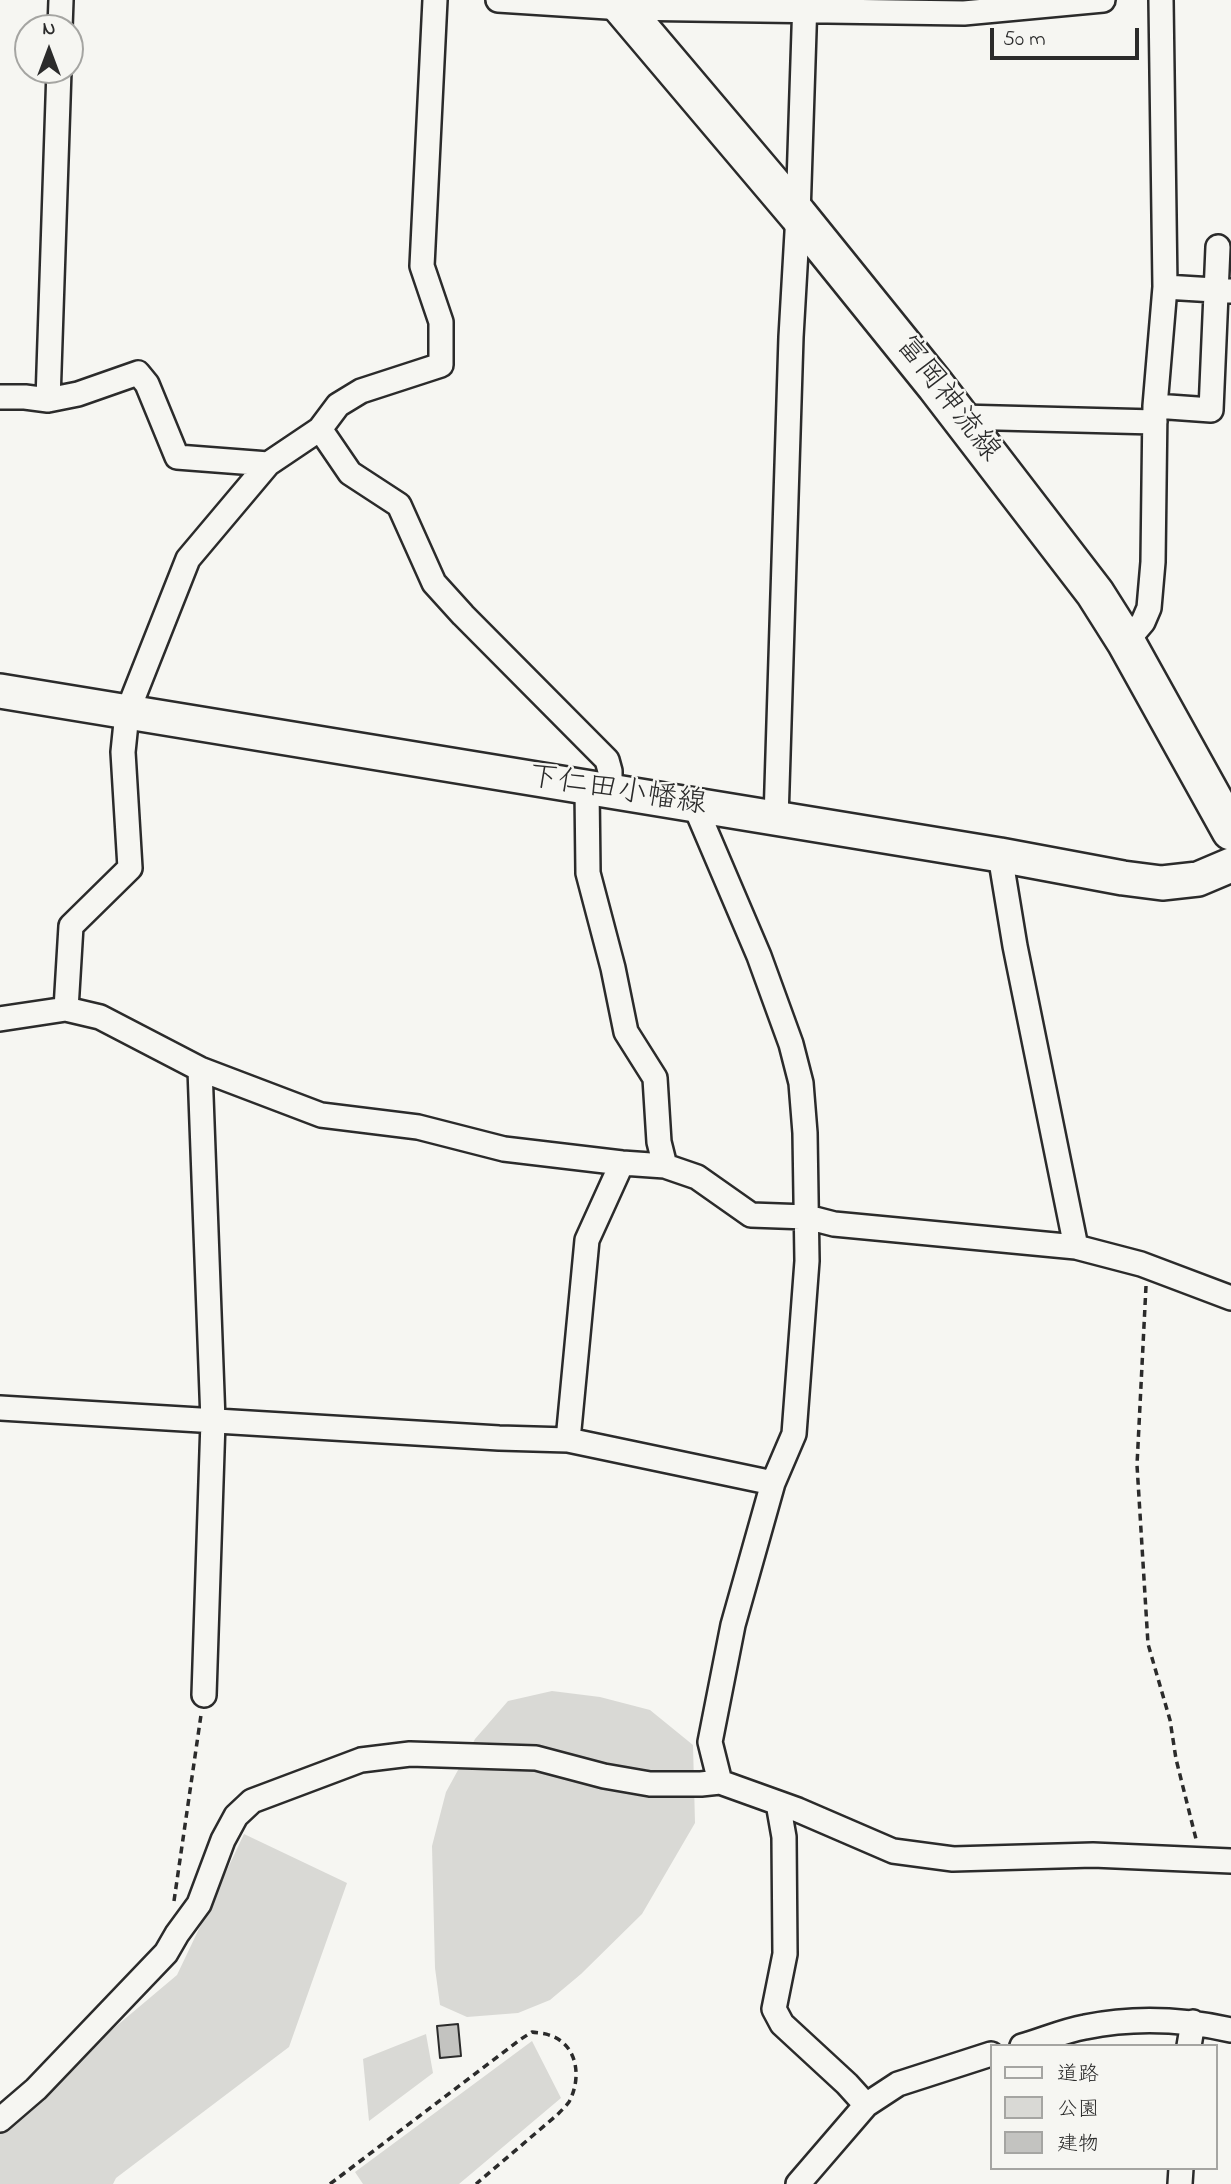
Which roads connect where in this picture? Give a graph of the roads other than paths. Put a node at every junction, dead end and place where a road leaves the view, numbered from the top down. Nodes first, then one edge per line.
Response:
1 (435, 0) edge
2 (498, 0) edge
3 (1103, 0) edge
4 (1161, 0) edge
5 (1078, 1) edge
6 (619, 4) edge
7 (805, 5) edge
8 (59, 84) edge
9 (798, 215) junction
10 (1218, 247) dead end
11 (1165, 287) junction
12 (1224, 290) edge
13 (0, 397) edge
14 (48, 400) junction
15 (1155, 414) junction
16 (960, 417) junction
17 (320, 429) junction
18 (268, 464) junction
19 (1126, 642) junction
20 (0, 691) edge
21 (127, 713) junction
22 (598, 790) junction
23 (695, 806) junction
24 (776, 819) junction
25 (1231, 831) edge
26 (1000, 855) junction
27 (1231, 865) edge
28 (66, 1009) junction
29 (0, 1019) edge
30 (200, 1069) junction
31 (622, 1163) junction
32 (665, 1166) junction
33 (807, 1217) junction
34 (1076, 1247) junction
35 (1231, 1297) edge
36 (0, 1408) edge
37 (213, 1421) junction
38 (568, 1440) junction
39 (773, 1483) junction
40 (204, 1695) road end
41 (720, 1782) junction
42 (778, 1803) junction
43 (1231, 1861) edge
44 (1193, 2022) junction
45 (1231, 2030) edge
46 (1028, 2044) edge
47 (1189, 2044) edge
48 (990, 2054) edge
49 (866, 2105) junction
50 (0, 2120) edge
51 (798, 2184) edge

1 - 17 street
2 - 6 street
3 - 5 street
4 - 11 street
5 - 7 street
6 - 7 street
6 - 9 main road, 富岡神流線
7 - 9 street
8 - 14 street
9 - 16 main road, 富岡神流線
9 - 24 street
10 - 12 street
11 - 12 street
11 - 15 street
12 - 15 street
13 - 14 street
14 - 18 street
15 - 16 street
15 - 19 street
16 - 19 main road, 富岡神流線
17 - 18 street
17 - 22 street
18 - 21 street
19 - 25 main road, 富岡神流線
20 - 21 main road, 下仁田小幡線
21 - 22 main road, 下仁田小幡線
21 - 28 street
22 - 23 main road, 下仁田小幡線
22 - 32 street
23 - 24 main road, 下仁田小幡線
23 - 33 street
24 - 26 main road, 下仁田小幡線
26 - 27 main road, 下仁田小幡線
26 - 34 street
28 - 29 street
28 - 30 street
30 - 31 street
30 - 37 street
31 - 32 street
31 - 38 street
32 - 33 street
33 - 34 street
33 - 39 street
34 - 35 street
36 - 37 street
37 - 38 street
37 - 40 street
38 - 39 street
39 - 41 street
41 - 42 street
41 - 50 street
42 - 43 street
42 - 49 street
44 - 45 street
44 - 46 street
44 - 47 street
48 - 49 street
49 - 51 street

